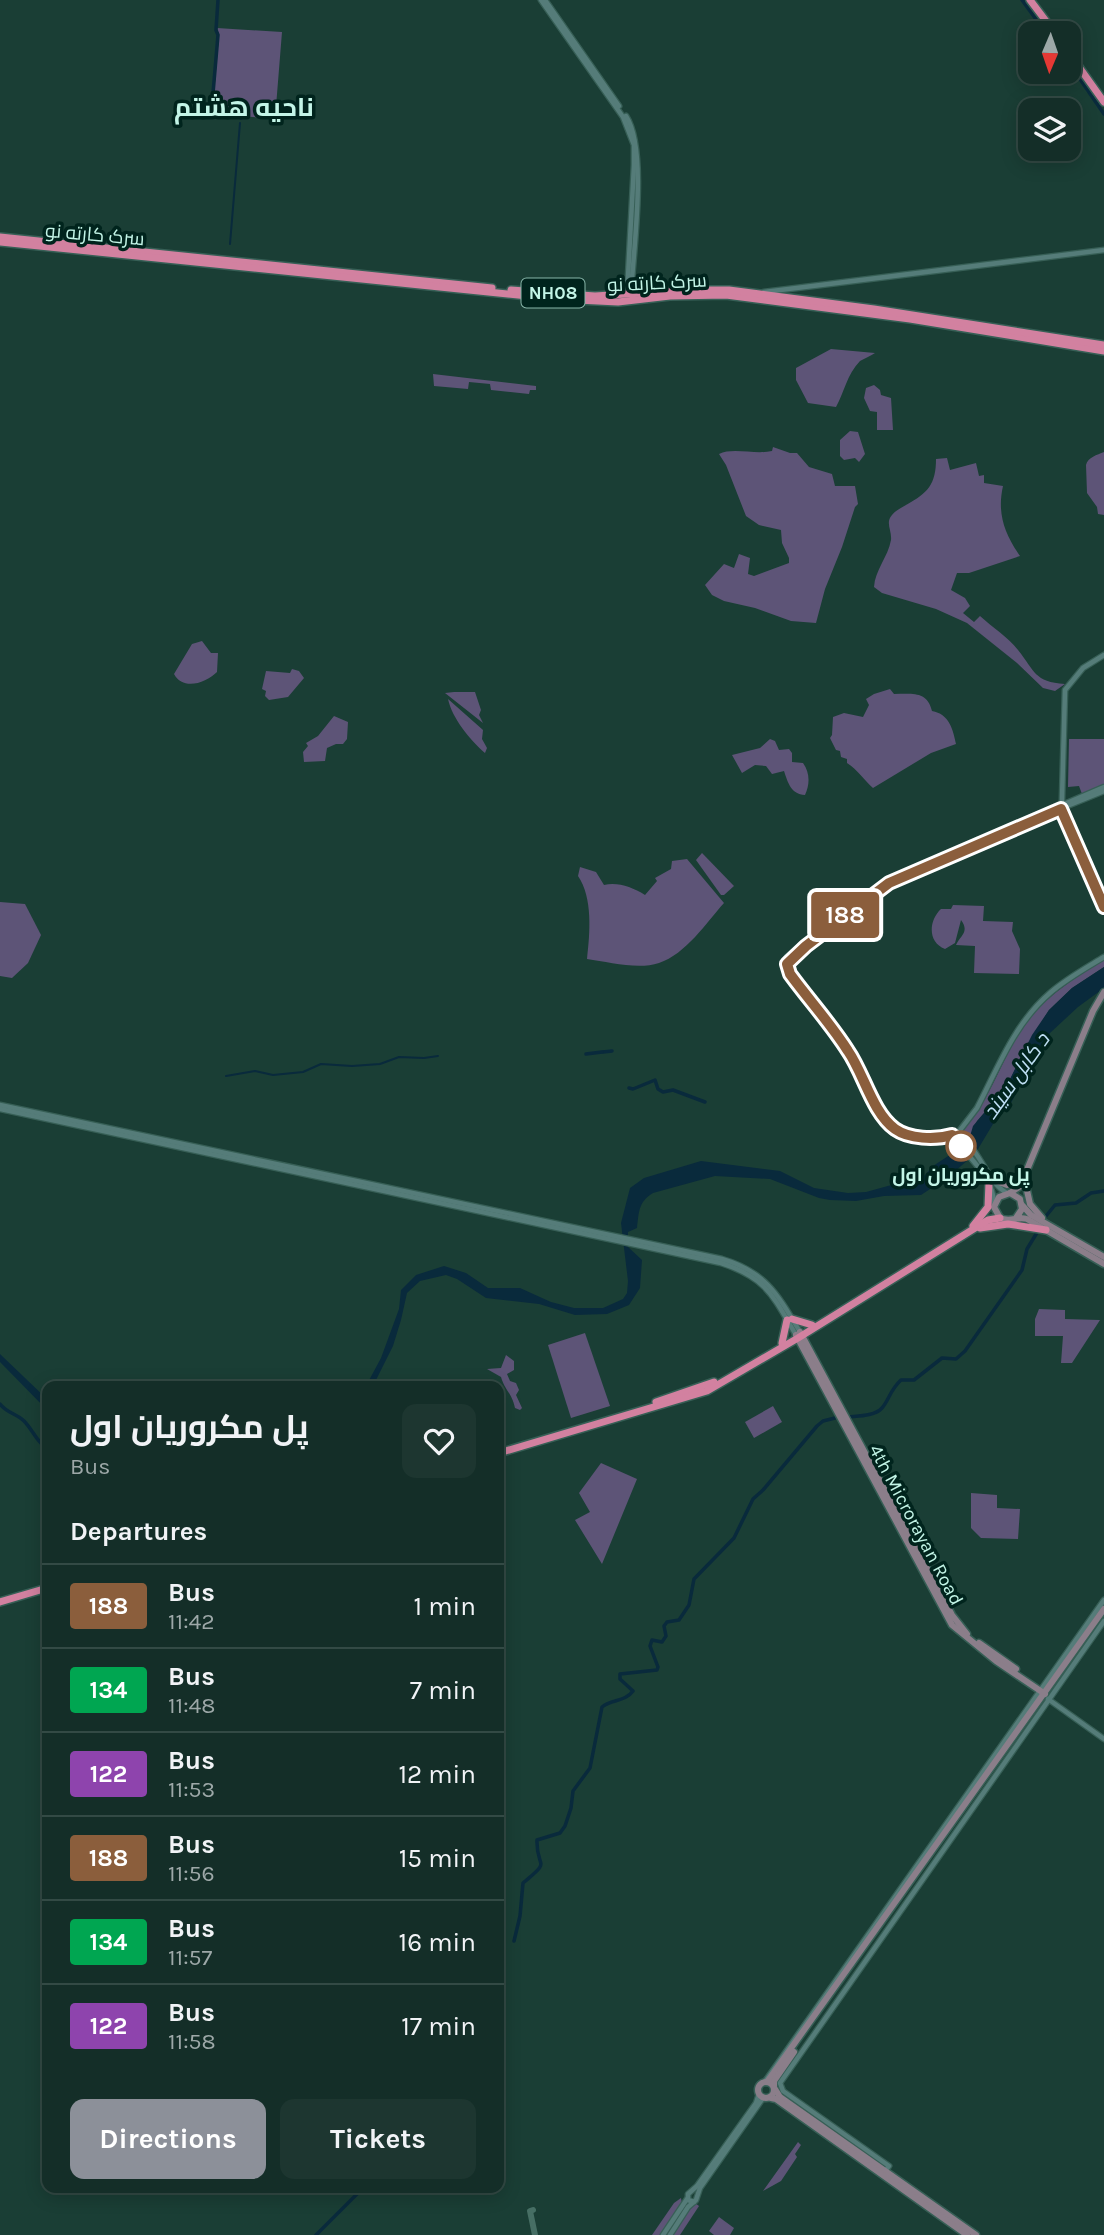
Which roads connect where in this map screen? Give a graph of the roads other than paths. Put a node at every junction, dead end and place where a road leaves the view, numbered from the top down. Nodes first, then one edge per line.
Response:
1 (543, 0) edge
2 (1030, 0) edge
3 (1036, 0) edge
4 (1046, 21) edge
5 (1051, 21) edge
6 (1082, 64) edge
7 (1082, 71) edge
8 (1104, 94) edge
9 (1104, 102) edge
10 (0, 237) edge
11 (0, 242) edge
12 (1104, 250) edge
13 (401, 280) junction
14 (424, 282) junction
15 (751, 293) junction
16 (557, 294) junction
17 (629, 295) junction
18 (583, 298) junction
19 (769, 298) junction
20 (1104, 345) edge
21 (1104, 351) edge
22 (1104, 655) edge
23 (1104, 789) edge
24 (1062, 807) junction
25 (1104, 900) edge
26 (1104, 907) edge
27 (1104, 955) edge
28 (1104, 992) edge
29 (0, 1107) edge
30 (954, 1136) junction
31 (1024, 1177) junction
32 (991, 1182) junction
33 (1008, 1193) junction
34 (1022, 1204) junction
35 (994, 1207) junction
36 (1000, 1218) junction
37 (1016, 1218) junction
38 (974, 1227) junction
39 (1048, 1228) junction
40 (1104, 1257) edge
41 (1104, 1264) edge
42 (789, 1319) junction
43 (812, 1325) junction
44 (799, 1335) junction
45 (782, 1343) junction
46 (504, 1450) edge
47 (504, 1451) edge
48 (42, 1591) edge
49 (1104, 1600) edge
50 (0, 1604) edge
51 (1104, 1609) edge
52 (1104, 1614) edge
53 (1104, 1622) edge
54 (1046, 1693) junction
55 (1104, 1737) edge
56 (772, 2085) junction
57 (764, 2097) junction
58 (691, 2192) junction
59 (687, 2199) junction
60 (696, 2199) junction
61 (663, 2235) edge
62 (670, 2235) edge
63 (967, 2235) edge
64 (976, 2235) edge

1 - 17 main road
2 - 4 highway
3 - 5 highway
6 - 8 highway
7 - 9 highway
10 - 13 highway, سرک کارته نو / NH08
11 - 13 highway, سرک کارته نو / NH08
12 - 15 main road
13 - 14 highway, سرک کارته نو / NH08
14 - 16 highway, سرک کارته نو / NH08
14 - 16 highway, سرک کارته نو / NH08
15 - 17 highway, سرک کارته نو / NH08
15 - 19 highway, سرک کارته نو / NH08
16 - 18 highway, سرک کارته نو / NH08
17 - 18 highway, سرک کارته نو / NH08
18 - 19 highway, سرک کارته نو / NH08
19 - 20 highway, سرک کارته نو / NH08
19 - 21 highway, سرک کارته نو / NH08
22 - 24 main road
23 - 24 main road
24 - 25 main road
24 - 26 main road
24 - 30 main road
27 - 30 main road
28 - 31 main road
29 - 42 main road
30 - 32 main road
31 - 32 main road
31 - 33 main road
31 - 34 main road
31 - 39 main road
32 - 33 main road
32 - 35 main road
32 - 38 highway
33 - 34 main road
33 - 35 main road
34 - 37 main road
34 - 39 main road
35 - 36 main road
35 - 38 highway
36 - 37 main road
36 - 38 highway
37 - 39 main road
38 - 39 highway
38 - 43 highway
38 - 44 highway
39 - 40 main road
39 - 41 main road
42 - 43 highway
42 - 44 main road
42 - 45 highway
43 - 44 highway
44 - 45 highway
44 - 47 highway
44 - 54 main road, 4th Microrayan Road
45 - 46 highway
48 - 50 highway
49 - 54 main road
51 - 54 main road
52 - 54 main road
53 - 54 main road
54 - 55 main road
54 - 56 main road
54 - 56 main road
56 - 57 main road
56 - 57 main road
56 - 64 main road
57 - 58 main road
57 - 60 main road
57 - 63 main road
58 - 59 main road
58 - 60 main road
59 - 60 main road
59 - 61 main road
60 - 62 main road

